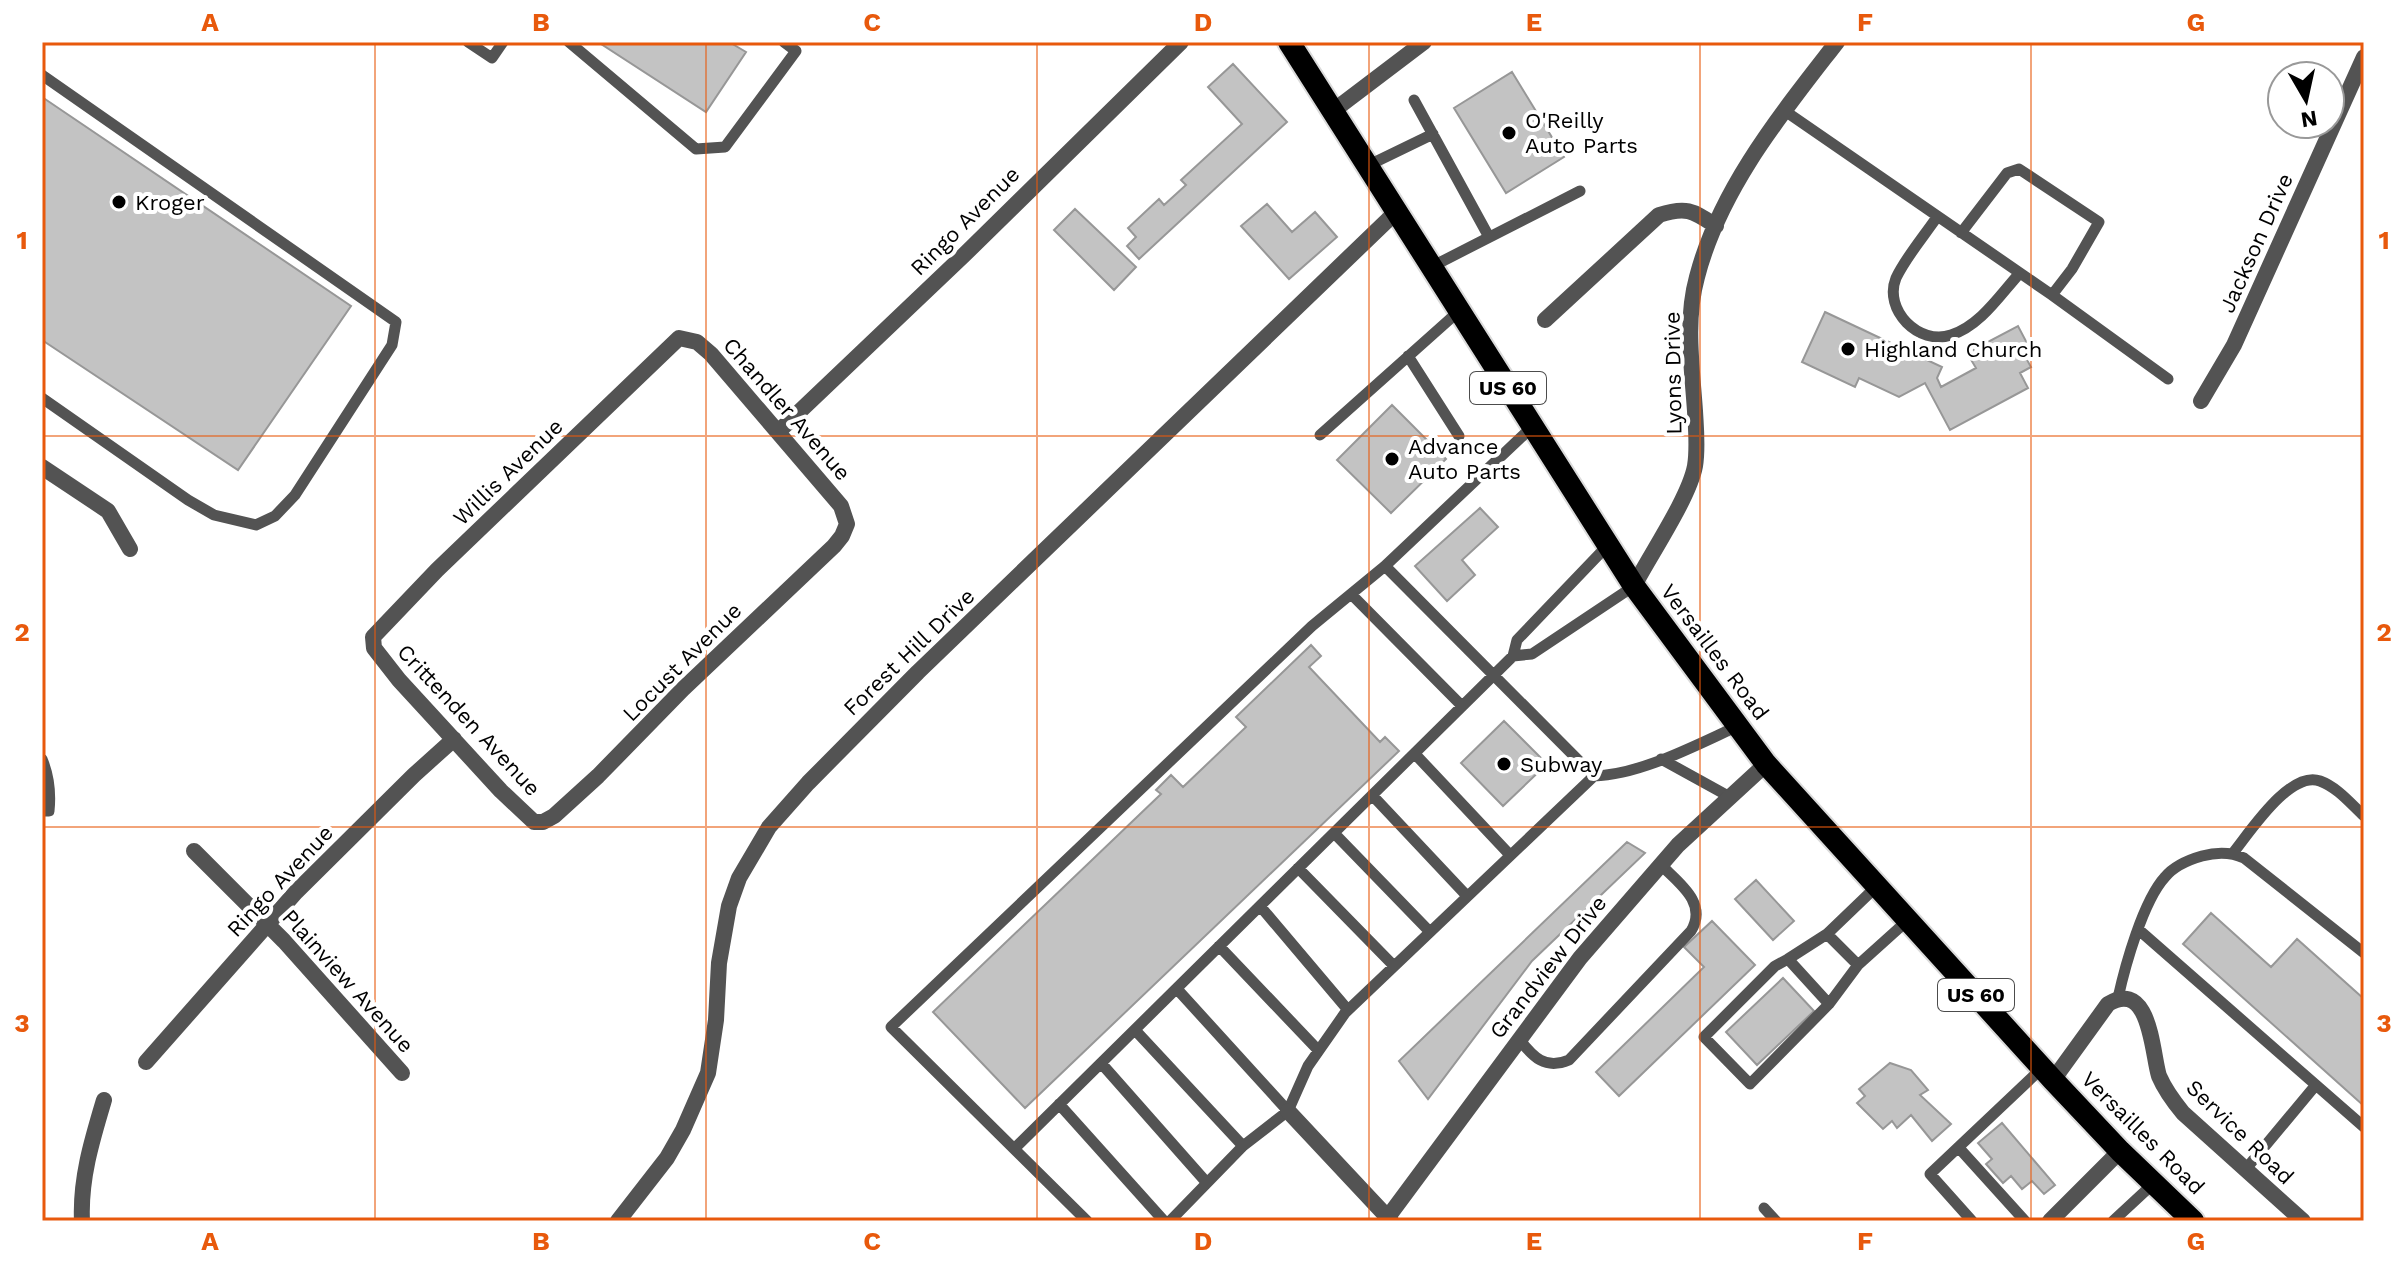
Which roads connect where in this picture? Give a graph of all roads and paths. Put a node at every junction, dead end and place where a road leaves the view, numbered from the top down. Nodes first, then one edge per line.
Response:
1 (468, 42) edge
2 (503, 42) edge
3 (569, 42) edge
4 (784, 42) edge
5 (1181, 42) edge
6 (1289, 42) edge
7 (1424, 42) edge
8 (1837, 42) edge
9 (2364, 57) edge
10 (42, 75) edge
11 (1414, 100) dead end
12 (1333, 111) junction
13 (1785, 111) junction
14 (1433, 134) junction
15 (1367, 166) junction
16 (1580, 191) dead end
17 (1396, 212) junction
18 (1937, 217) junction
19 (1716, 226) junction
20 (1961, 233) junction
21 (1489, 237) junction
22 (1431, 267) junction
23 (2019, 274) junction
24 (2052, 295) junction
25 (1459, 311) junction
26 (1545, 320) dead end
27 (679, 338) joint
28 (1408, 356) junction
29 (2168, 379) dead end
30 (42, 398) edge
31 (2201, 401) dead end
32 (1532, 427) junction
33 (779, 431) junction
34 (1320, 435) dead end
35 (1459, 436) dead end
36 (43, 470) edge
37 (847, 524) joint
38 (1608, 545) junction
39 (130, 549) dead end
40 (1385, 566) junction
41 (1634, 586) junction
42 (1351, 594) junction
43 (373, 641) joint
44 (1513, 656) junction
45 (1493, 675) junction
46 (1462, 706) junction
47 (1738, 726) junction
48 (454, 739) junction
49 (1415, 754) junction
50 (42, 759) edge
51 (1661, 759) junction
52 (1766, 764) junction
53 (1594, 776) junction
54 (1372, 795) junction
55 (1730, 797) junction
56 (42, 811) edge
57 (2364, 816) edge
58 (539, 822) joint
59 (1334, 833) junction
60 (194, 851) dead end
61 (2233, 853) junction
62 (1510, 855) junction
63 (1661, 865) junction
64 (1298, 868) junction
65 (1877, 886) junction
66 (1467, 896) junction
67 (1260, 906) junction
68 (1908, 920) junction
69 (267, 924) junction
70 (2139, 930) junction
71 (1430, 932) junction
72 (1827, 934) junction
73 (1219, 946) junction
74 (2364, 953) edge
75 (1788, 959) junction
76 (1858, 965) junction
77 (1394, 966) junction
78 (1177, 989) junction
79 (2118, 998) junction
80 (1829, 1004) junction
81 (1348, 1010) junction
82 (1135, 1030) junction
83 (1519, 1039) junction
84 (1318, 1050) junction
85 (146, 1062) dead end
86 (1101, 1063) junction
87 (402, 1073) dead end
88 (2048, 1074) junction
89 (2315, 1086) junction
90 (104, 1100) dead end
91 (1059, 1104) junction
92 (1288, 1111) junction
93 (2364, 1127) edge
94 (1243, 1146) junction
95 (1015, 1148) junction
96 (1959, 1148) junction
97 (2120, 1151) junction
98 (2245, 1170) junction
99 (1207, 1183) junction
100 (2154, 1183) junction
101 (1764, 1208) dead end
102 (1390, 1219) edge
103 (82, 1221) edge
104 (618, 1221) edge
105 (1087, 1221) edge
106 (1167, 1221) edge
107 (1776, 1221) edge
108 (1972, 1221) edge
109 (2025, 1221) edge
110 (2050, 1221) edge
111 (2113, 1221) edge
112 (2193, 1221) edge
113 (2303, 1221) edge

1 - 2 lane
3 - 4 lane
5 - 33 street, Ringo Avenue
6 - 12 highway, Versailles Road / US 60
7 - 12 street
8 - 13 street, Lyons Drive
9 - 31 street, Jackson Drive
10 - 30 lane
11 - 14 lane
12 - 15 highway, Versailles Road / US 60
13 - 18 lane
13 - 19 street, Lyons Drive
14 - 15 lane
14 - 21 lane
15 - 17 highway, Versailles Road / US 60
16 - 21 lane
17 - 22 highway, Versailles Road / US 60
17 - 104 street, Forest Hill Drive
18 - 20 lane
18 - 23 lane
19 - 26 street
19 - 41 street, Lyons Drive
20 - 23 lane
20 - 24 lane
21 - 22 lane
22 - 25 highway, Versailles Road / US 60
23 - 24 lane
24 - 29 lane
25 - 28 lane
25 - 32 highway, Versailles Road / US 60
27 - 33 street, Chandler Avenue
27 - 43 street, Willis Avenue
28 - 34 lane
28 - 35 lane
32 - 38 highway, Versailles Road / US 60
32 - 40 lane
33 - 37 street, Chandler Avenue
36 - 39 street
37 - 58 street, Locust Avenue
38 - 41 highway, Versailles Road / US 60
38 - 44 lane
40 - 42 lane
40 - 45 lane
41 - 44 lane
41 - 47 highway, Versailles Road / US 60
42 - 46 lane
42 - 95 lane
43 - 48 street, Crittenden Avenue
44 - 45 lane
45 - 46 lane
45 - 53 lane
46 - 49 lane
47 - 51 lane
47 - 52 highway, Versailles Road / US 60
48 - 58 street, Crittenden Avenue
48 - 69 street, Ringo Avenue
49 - 54 lane
49 - 62 lane
50 - 56 lane
51 - 53 lane
51 - 55 lane
52 - 55 street, Grandview Drive
52 - 65 highway, Versailles Road / US 60
53 - 62 lane
54 - 59 lane
54 - 66 lane
55 - 63 street, Grandview Drive
57 - 61 lane
59 - 64 lane
59 - 71 lane
60 - 69 street, Plainview Avenue
61 - 70 lane
61 - 74 lane
62 - 66 lane
63 - 83 street, Grandview Drive
63 - 83 lane
64 - 67 lane
64 - 77 lane
65 - 68 highway, Versailles Road / US 60
65 - 72 lane
66 - 71 lane
67 - 73 lane
67 - 81 lane
68 - 76 lane
68 - 88 highway, Versailles Road / US 60
69 - 85 street, Ringo Avenue
69 - 87 street, Plainview Avenue
70 - 79 lane
70 - 89 lane
71 - 77 lane
72 - 75 lane
72 - 76 lane
73 - 78 lane
73 - 84 lane
75 - 80 lane
75 - 80 lane
76 - 80 lane
77 - 81 lane
78 - 82 lane
78 - 92 lane
79 - 88 street
79 - 98 street, Service Road
81 - 84 lane
82 - 86 lane
82 - 94 lane
83 - 102 street, Grandview Drive
84 - 92 lane
86 - 91 lane
86 - 99 lane
88 - 96 lane
88 - 97 highway, Versailles Road / US 60
89 - 93 lane
89 - 98 lane
90 - 103 street
91 - 95 lane
91 - 106 lane
92 - 94 lane
92 - 102 street
94 - 99 lane
95 - 105 lane
96 - 108 lane
96 - 109 lane
97 - 100 highway, Versailles Road / US 60
97 - 110 street
98 - 113 street, Service Road
99 - 106 lane
100 - 111 lane
100 - 112 highway, Versailles Road / US 60
101 - 107 lane

